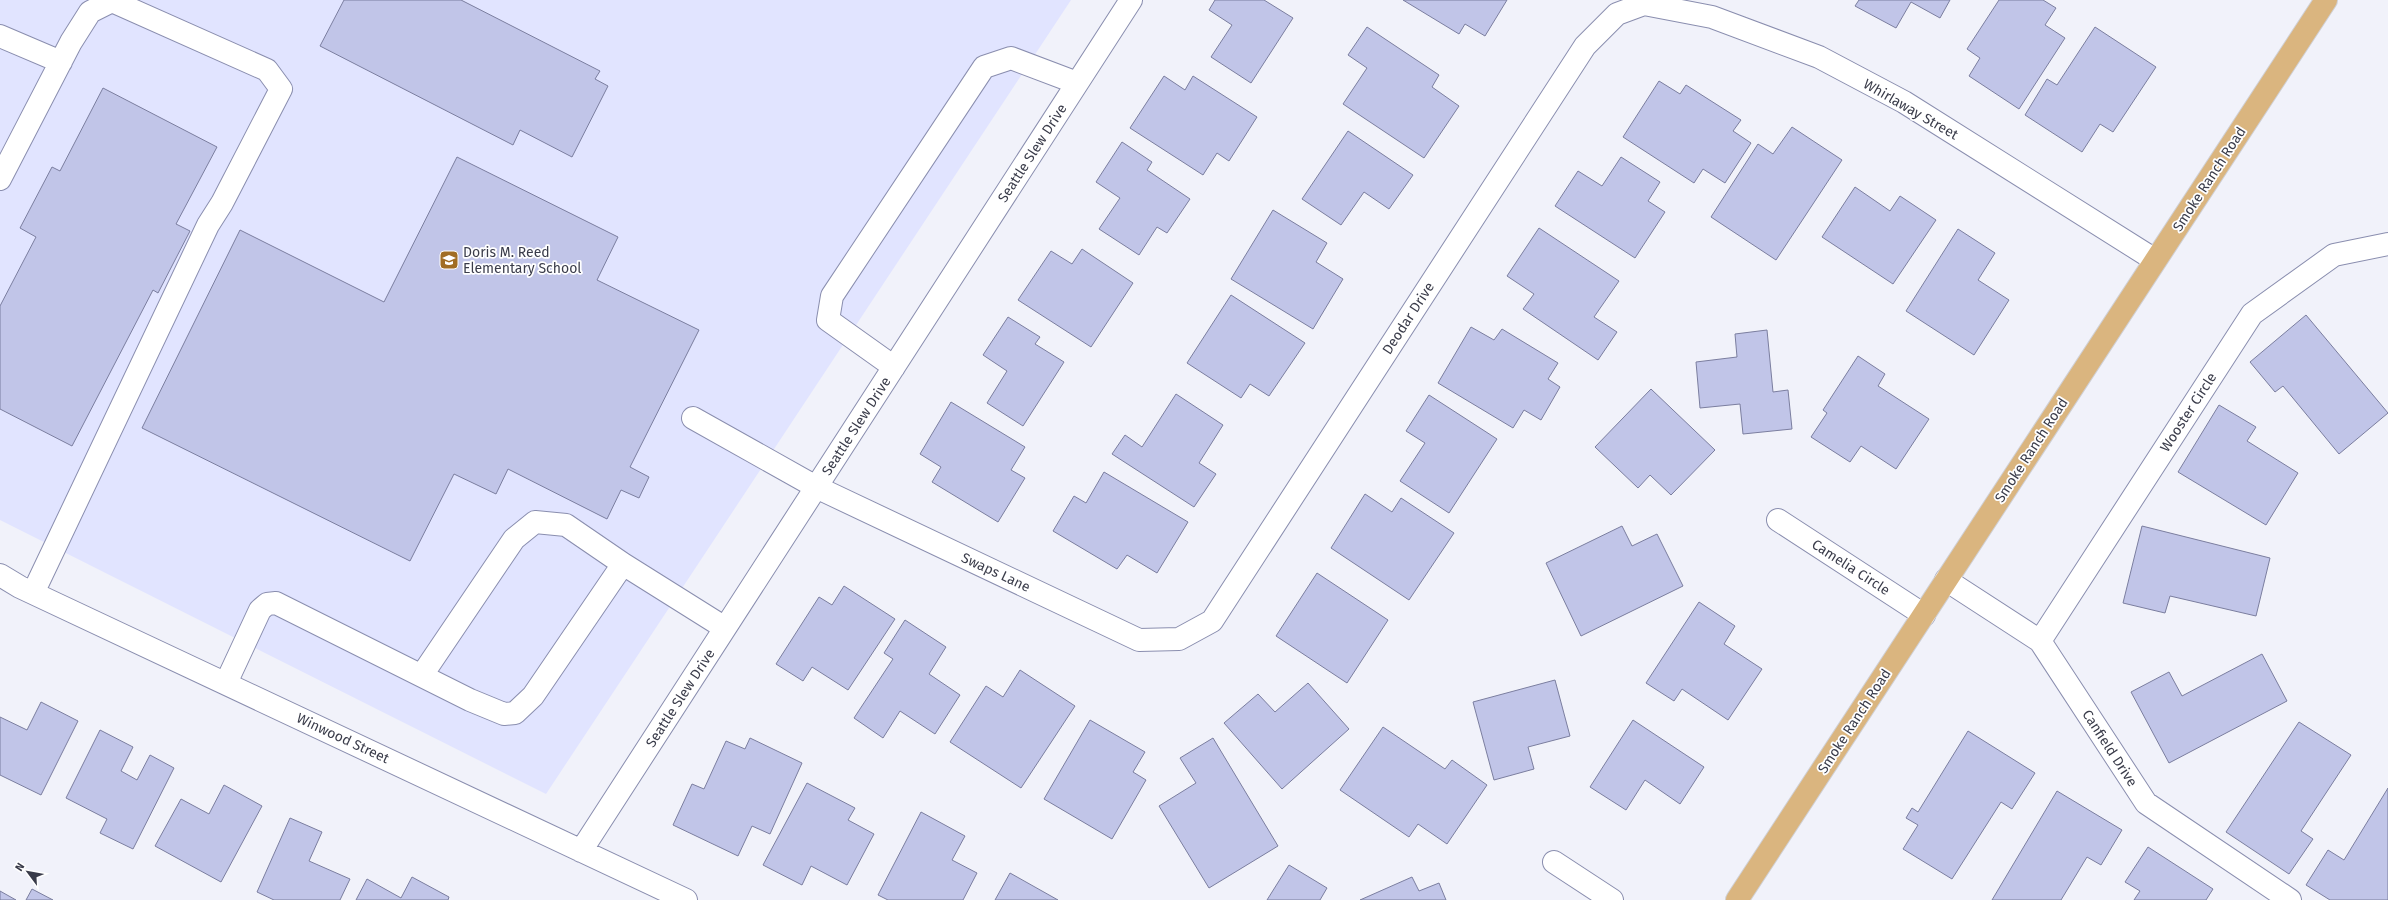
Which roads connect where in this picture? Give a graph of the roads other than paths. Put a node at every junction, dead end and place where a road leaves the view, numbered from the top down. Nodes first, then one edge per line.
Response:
1 (1131, 0) edge
2 (2326, 0) edge
3 (1644, 4) joint
4 (0, 36) edge
5 (61, 62) junction
6 (1077, 83) junction
7 (0, 179) edge
8 (2388, 244) edge
9 (2156, 260) junction
10 (894, 367) junction
11 (693, 418) dead end
12 (816, 487) junction
13 (1778, 520) dead end
14 (623, 564) junction
15 (0, 575) edge
16 (1946, 580) junction
17 (34, 593) junction
18 (1924, 615) junction
19 (725, 628) junction
20 (1180, 639) joint
21 (2040, 641) junction
22 (422, 675) junction
23 (226, 683) junction
24 (581, 851) junction
25 (1554, 862) dead end
26 (686, 900) edge
27 (1612, 900) edge
28 (1737, 900) edge
29 (2290, 900) edge

1 - 6 street, Seattle Slew Drive
2 - 9 main road, Smoke Ranch Road
3 - 9 street, Whirlaway Street
3 - 20 street, Deodar Drive
4 - 5 street
5 - 7 street
5 - 17 street
6 - 10 street, Seattle Slew Drive
6 - 10 street
8 - 21 street, Wooster Circle
9 - 16 main road, Smoke Ranch Road
10 - 12 street, Seattle Slew Drive
11 - 12 street, Swaps Lane
12 - 19 street, Seattle Slew Drive
12 - 20 street, Swaps Lane
13 - 18 street, Camelia Circle
14 - 19 street
14 - 22 street
14 - 22 street
15 - 17 street, Winwood Street
16 - 18 main road, Smoke Ranch Road
16 - 21 street, Canfield Drive
17 - 23 street, Winwood Street
18 - 28 main road, Smoke Ranch Road
19 - 24 street, Seattle Slew Drive
21 - 29 street, Canfield Drive
22 - 23 street
23 - 24 street, Winwood Street
24 - 26 street, Winwood Street
25 - 27 street

